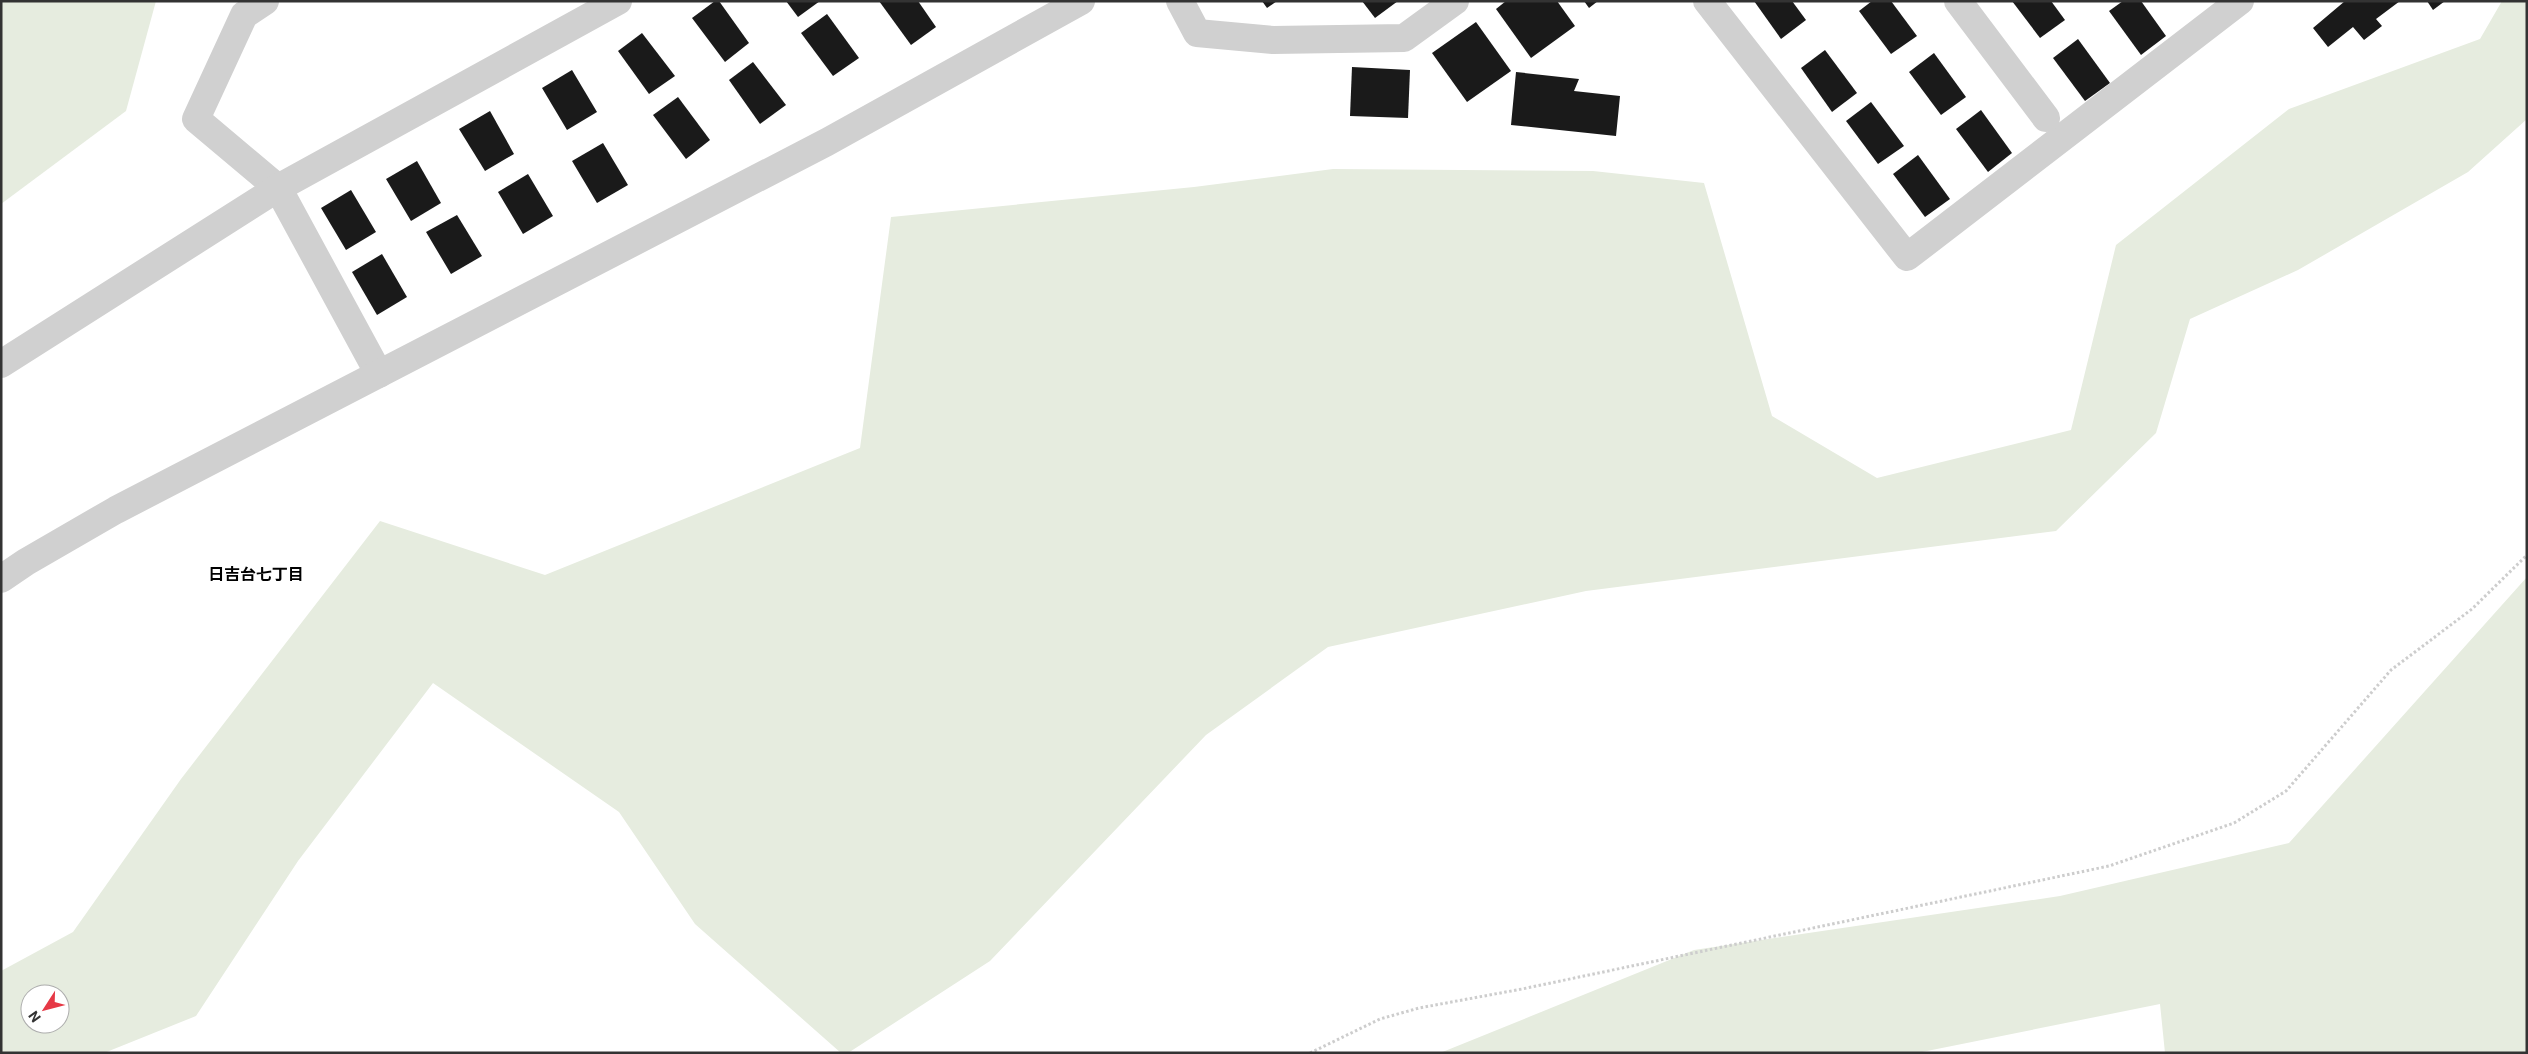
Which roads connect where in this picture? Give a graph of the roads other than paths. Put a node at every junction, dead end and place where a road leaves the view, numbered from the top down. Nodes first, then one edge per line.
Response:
1 (266, 1) edge
2 (618, 1) edge
3 (1081, 1) edge
4 (1180, 1) edge
5 (1455, 1) edge
6 (1707, 1) edge
7 (1958, 1) edge
8 (2223, 6) edge
9 (2046, 118) dead end
10 (278, 188) junction
11 (1, 364) edge
12 (379, 374) junction
13 (1, 579) edge

1 - 10 street
2 - 10 street
3 - 12 street
4 - 5 street
6 - 8 street
7 - 9 street
10 - 11 street
10 - 12 street
12 - 13 street

